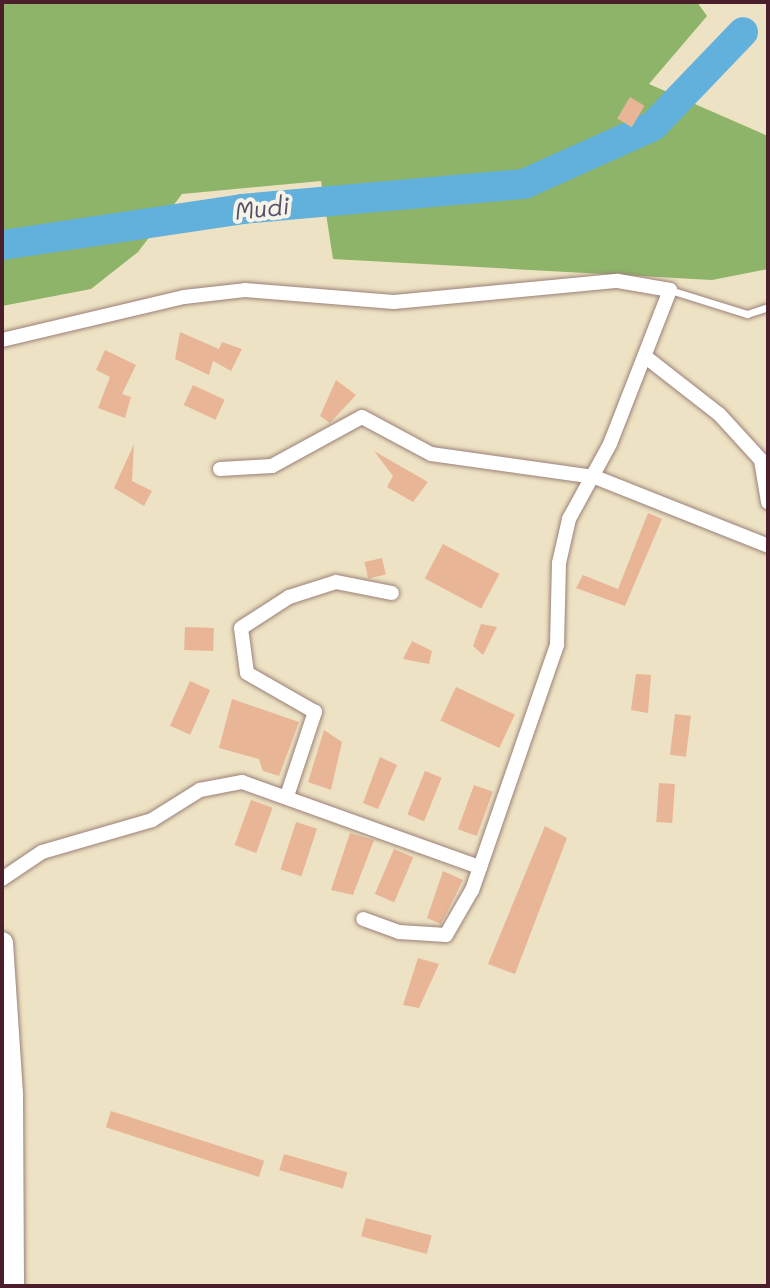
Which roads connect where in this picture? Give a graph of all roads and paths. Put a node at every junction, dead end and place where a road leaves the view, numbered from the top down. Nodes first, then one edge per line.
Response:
1 (670, 290) junction
2 (768, 307) edge
3 (2, 340) edge
4 (647, 358) junction
5 (220, 469) dead end
6 (595, 477) junction
7 (768, 502) edge
8 (768, 546) edge
9 (392, 593) dead end
10 (287, 796) junction
11 (480, 867) junction
12 (2, 879) edge
13 (363, 919) dead end
14 (2, 943) edge
15 (13, 1286) edge

1 - 2 lane
1 - 3 street
1 - 4 street
4 - 6 street
4 - 7 street
5 - 6 street
6 - 8 street
6 - 11 street
9 - 10 street
10 - 11 street
10 - 12 street
11 - 13 street
14 - 15 main road

